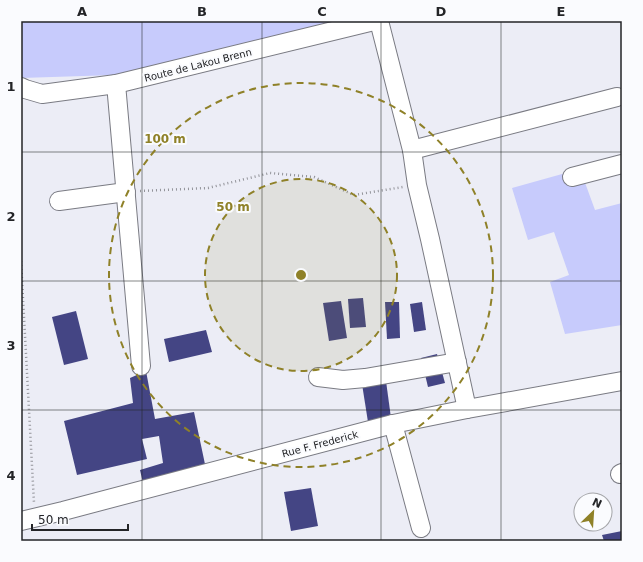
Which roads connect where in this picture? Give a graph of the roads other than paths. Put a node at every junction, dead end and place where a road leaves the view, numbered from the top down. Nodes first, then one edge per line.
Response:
1 (374, 21) edge
2 (379, 21) edge
3 (116, 84) junction
4 (21, 87) edge
5 (617, 97) dead end
6 (412, 150) junction
7 (622, 164) edge
8 (572, 176) dead end
9 (126, 192) junction
10 (58, 201) dead end
11 (457, 362) junction
12 (141, 366) dead end
13 (318, 377) dead end
14 (622, 381) edge
15 (467, 409) junction
16 (393, 424) junction
17 (28, 520) edge
18 (421, 528) dead end

1 - 3 street, Route de Lakou Brenn
2 - 6 street
3 - 4 street, Route de Lakou Brenn
3 - 9 street
5 - 6 street
6 - 11 street
7 - 8 street
9 - 10 street
9 - 12 street
11 - 13 street
11 - 15 street
14 - 15 street, Rue F. Frederick
15 - 16 street, Rue F. Frederick
16 - 17 street, Rue F. Frederick
16 - 18 street

